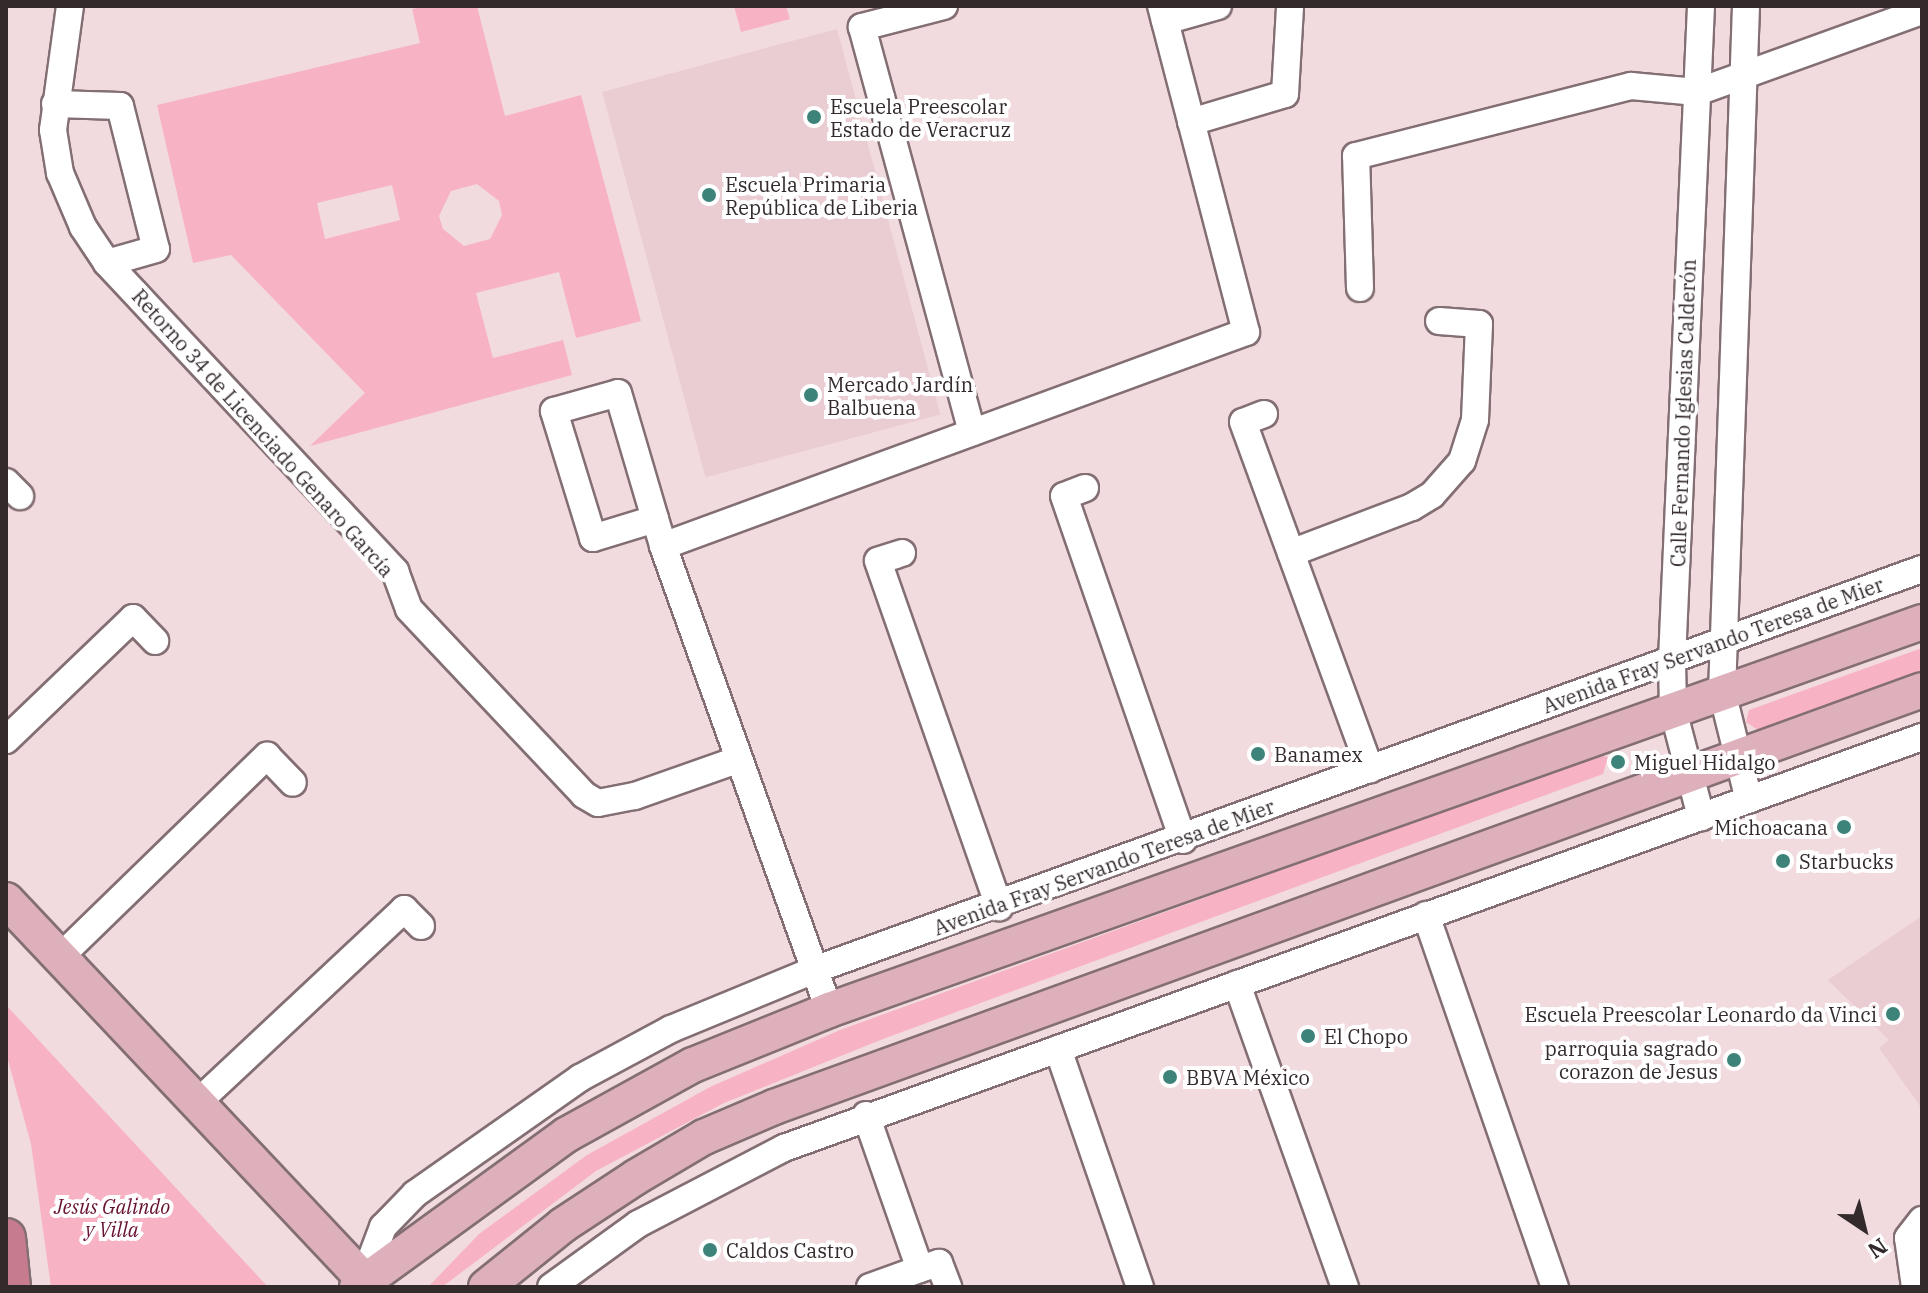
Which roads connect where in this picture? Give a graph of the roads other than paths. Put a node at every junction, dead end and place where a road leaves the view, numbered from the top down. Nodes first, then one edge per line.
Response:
1 (70, 6) edge
2 (944, 6) edge
3 (1218, 6) edge
4 (1290, 6) edge
5 (1701, 6) edge
6 (1746, 6) edge
7 (1922, 11) edge
8 (1163, 13) edge
9 (1743, 74) junction
10 (1697, 92) junction
11 (55, 104) junction
12 (1191, 122) junction
13 (107, 263) junction
14 (1360, 288) dead end
15 (1439, 321) dead end
16 (1264, 414) dead end
17 (972, 432) junction
18 (1085, 488) dead end
19 (655, 519) junction
20 (663, 546) junction
21 (902, 553) dead end
22 (1291, 553) junction
23 (1922, 569) edge
24 (1922, 622) edge
25 (155, 641) dead end
26 (1723, 644) junction
27 (1672, 661) junction
28 (1922, 690) edge
29 (1722, 692) junction
30 (1673, 710) junction
31 (1922, 737) edge
32 (6, 740) edge
33 (1738, 757) junction
34 (737, 760) junction
35 (1370, 769) junction
36 (1689, 775) junction
37 (293, 783) dead end
38 (1749, 800) junction
39 (1701, 817) junction
40 (1183, 840) junction
41 (6, 900) edge
42 (999, 907) junction
43 (1426, 915) junction
44 (421, 926) dead end
45 (60, 957) junction
46 (814, 970) junction
47 (1237, 984) junction
48 (829, 1010) junction
49 (1058, 1049) junction
50 (197, 1103) junction
51 (866, 1115) junction
52 (1917, 1231) edge
53 (6, 1238) edge
54 (920, 1269) junction
55 (364, 1285) edge
56 (11, 1287) edge
57 (486, 1287) edge
58 (551, 1287) edge
59 (870, 1287) edge
60 (948, 1287) edge
61 (1140, 1287) edge
62 (1345, 1287) edge
63 (1555, 1287) edge
64 (1915, 1287) edge

1 - 11 street, Retorno 34 de Licenciado Genaro García
2 - 17 street
3 - 8 street
4 - 12 street
5 - 10 street, Calle Fernando Iglesias Calderón
6 - 9 street
7 - 9 street
8 - 12 street
9 - 10 street
9 - 26 street
10 - 14 street
10 - 27 street, Calle Fernando Iglesias Calderón
11 - 13 street, Retorno 34 de Licenciado Genaro García
11 - 13 street
12 - 17 street
13 - 34 street, Retorno 34 de Licenciado Genaro García
15 - 22 street
16 - 22 street
17 - 20 street
18 - 40 street
19 - 19 street
19 - 20 street
20 - 34 street
21 - 42 street
22 - 35 street
23 - 26 street, Avenida Fray Servando Teresa de Mier
24 - 29 main road, Avenida Fray Servando Teresa de Mier
25 - 32 street
26 - 27 street, Avenida Fray Servando Teresa de Mier
26 - 29 street
27 - 30 street, Calle Fernando Iglesias Calderón
27 - 35 street, Avenida Fray Servando Teresa de Mier
28 - 33 main road
29 - 30 main road, Avenida Fray Servando Teresa de Mier
29 - 33 street
30 - 36 street, Calle Fernando Iglesias Calderón
30 - 48 main road, Avenida Fray Servando Teresa de Mier
31 - 38 street
33 - 36 main road
33 - 38 street
34 - 46 street
35 - 40 street, Avenida Fray Servando Teresa de Mier
36 - 39 street, Calle Fernando Iglesias Calderón
36 - 57 main road
37 - 45 street
38 - 39 street
39 - 43 street
40 - 42 street, Avenida Fray Servando Teresa de Mier
41 - 45 main road
42 - 46 street, Avenida Fray Servando Teresa de Mier
43 - 47 street
43 - 63 street
44 - 50 street
45 - 50 main road
46 - 48 street
46 - 55 street, Avenida Fray Servando Teresa de Mier
47 - 49 street
47 - 62 street
48 - 55 main road, Avenida Fray Servando Teresa de Mier
49 - 51 street
49 - 61 street
50 - 55 main road
51 - 54 street
51 - 58 street
52 - 64 street
53 - 56 highway
54 - 59 street
54 - 60 street

